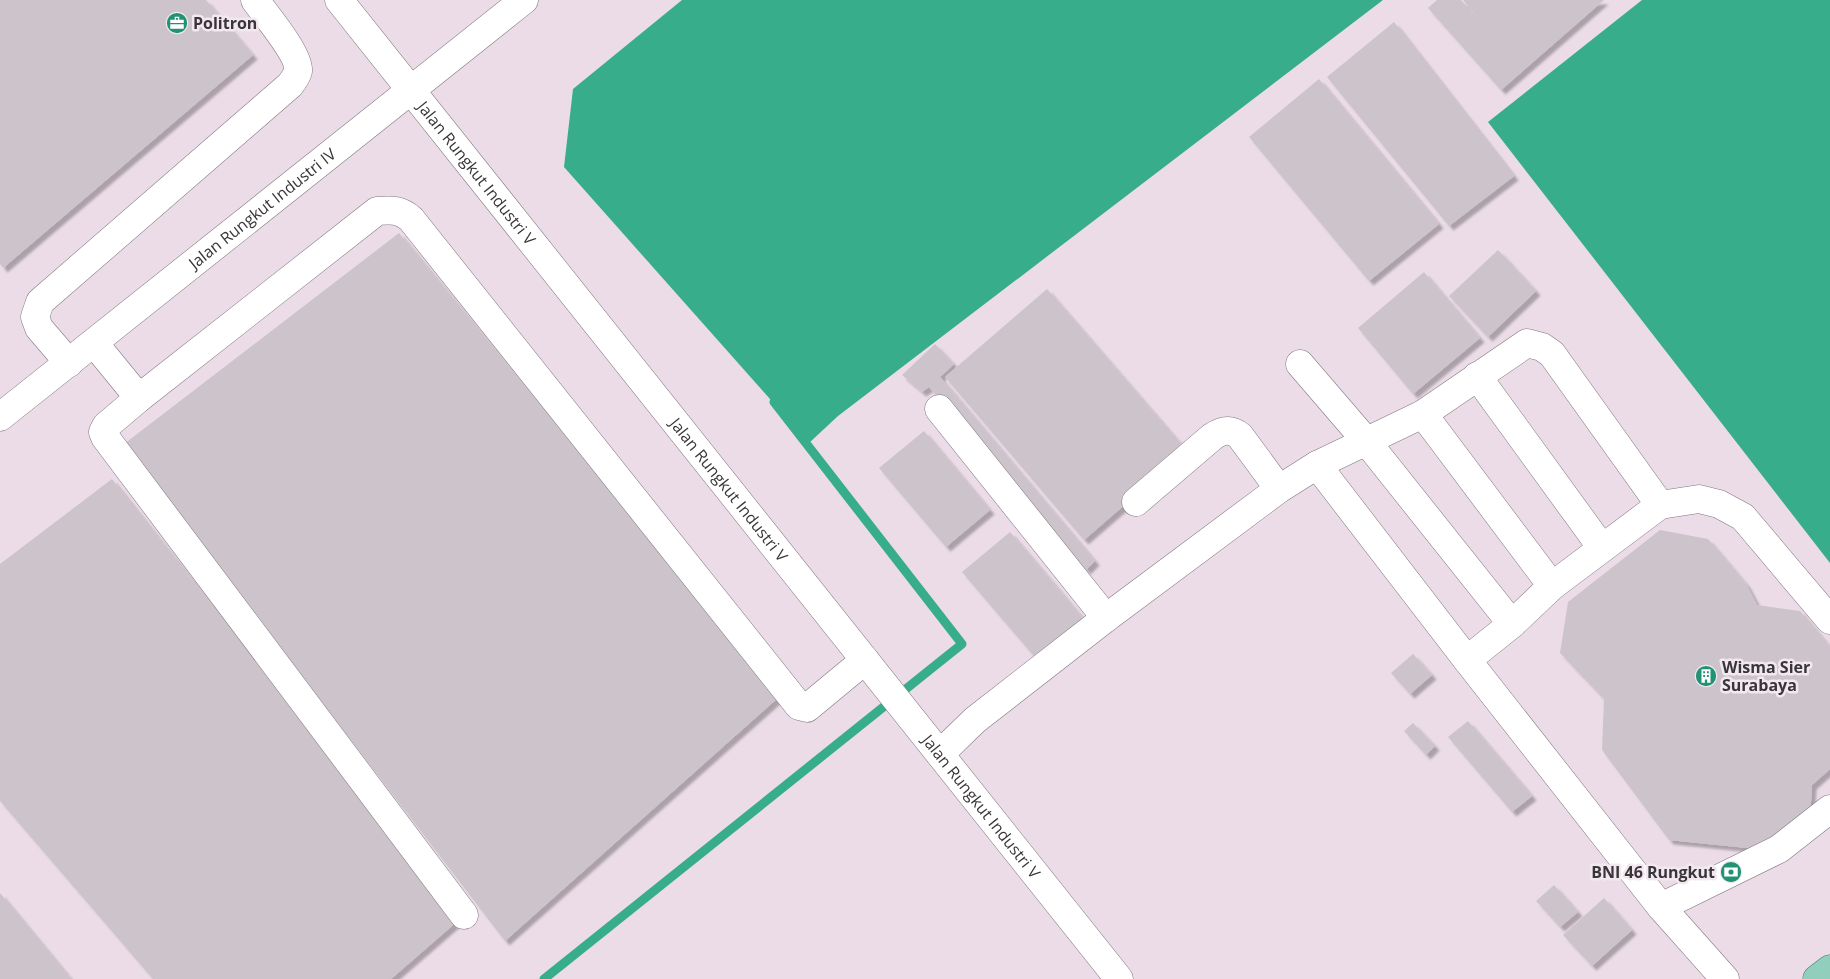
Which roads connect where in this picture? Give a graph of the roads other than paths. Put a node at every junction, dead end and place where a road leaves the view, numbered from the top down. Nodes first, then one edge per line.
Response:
1 (255, 0) edge
2 (339, 0) edge
3 (524, 0) edge
4 (411, 90) junction
5 (94, 342) junction
6 (69, 363) junction
7 (1300, 364) dead end
8 (1477, 376) junction
9 (139, 398) junction
10 (939, 409) dead end
11 (1423, 414) junction
12 (0, 418) edge
13 (1368, 442) junction
14 (1317, 465) junction
15 (1279, 489) junction
16 (1136, 502) dead end
17 (1660, 505) junction
18 (1602, 548) junction
19 (1552, 586) junction
20 (1106, 618) junction
21 (1830, 620) edge
22 (1512, 624) junction
23 (1467, 660) junction
24 (873, 670) junction
25 (940, 754) junction
26 (1830, 808) edge
27 (1661, 906) junction
28 (464, 915) dead end
29 (1830, 968) edge
30 (1119, 979) edge
31 (1724, 979) edge
32 (1817, 979) edge

1 - 6 street
2 - 4 street, Jalan Rungkut Industri V
3 - 4 street, Jalan Rungkut Industri IV
4 - 5 street, Jalan Rungkut Industri IV
4 - 24 street, Jalan Rungkut Industri V
5 - 6 street, Jalan Rungkut Industri IV
5 - 9 street
6 - 12 street, Jalan Rungkut Industri IV
7 - 13 street
8 - 11 street
8 - 17 street
8 - 18 street
9 - 24 street
9 - 28 street
10 - 20 street
11 - 13 street
11 - 19 street
13 - 14 street
13 - 22 street
14 - 15 street
14 - 23 street
15 - 16 street
15 - 20 street
17 - 18 street
17 - 21 street
18 - 19 street
19 - 22 street
20 - 25 street
22 - 23 street
23 - 27 street
24 - 25 street, Jalan Rungkut Industri V
25 - 30 street, Jalan Rungkut Industri V
26 - 27 street
27 - 31 street
29 - 32 main road

